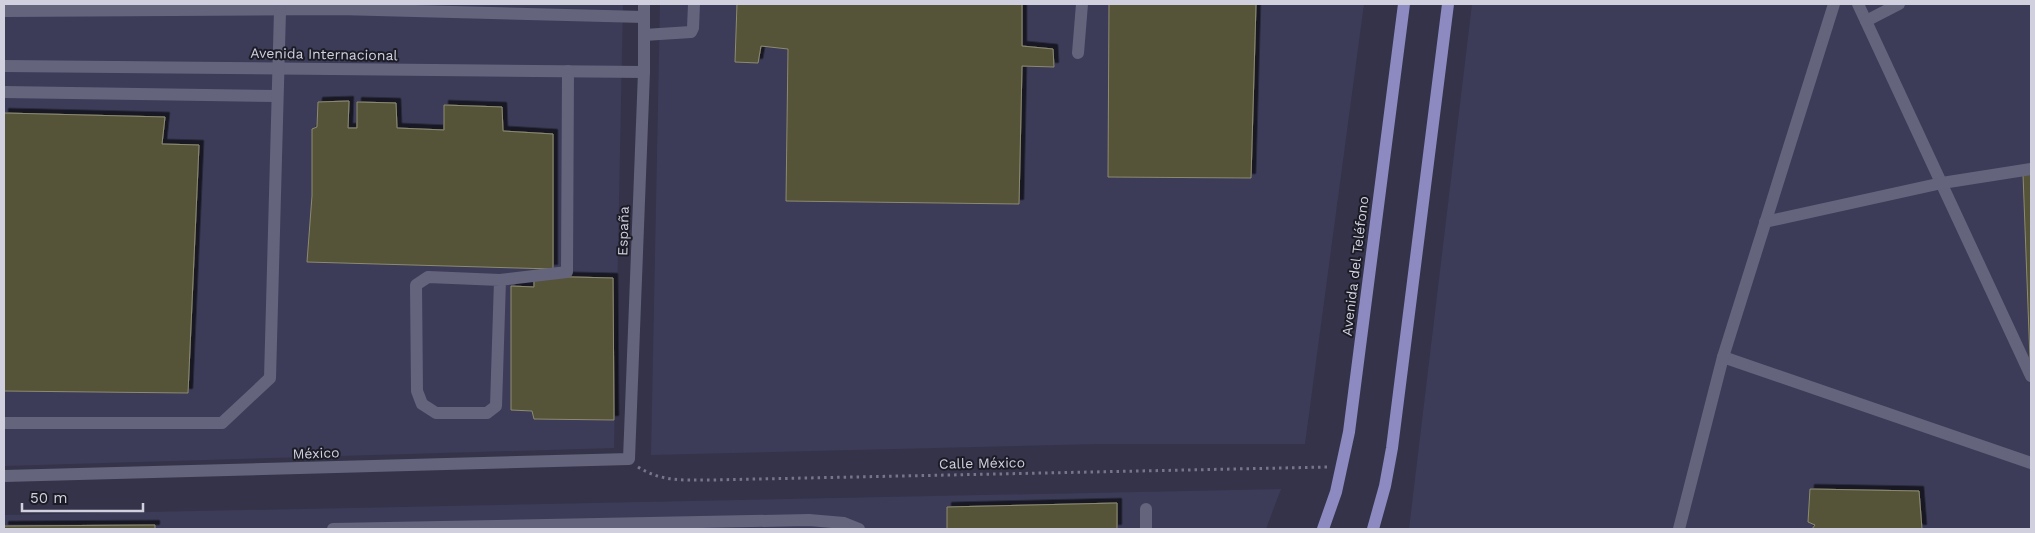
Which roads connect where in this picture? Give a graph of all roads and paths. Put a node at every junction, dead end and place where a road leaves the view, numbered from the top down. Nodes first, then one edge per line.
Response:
1 (694, 4) edge
2 (1082, 4) edge
3 (1404, 4) edge
4 (1448, 4) edge
5 (1834, 4) edge
6 (1858, 4) edge
7 (1899, 4) edge
8 (339, 6) edge
9 (311, 7) edge
10 (598, 10) edge
11 (644, 10) edge
12 (4, 11) edge
13 (280, 11) junction
14 (1866, 20) junction
15 (644, 34) junction
16 (1078, 53) dead end
17 (4, 66) edge
18 (279, 69) junction
19 (568, 71) junction
20 (644, 72) junction
21 (4, 92) edge
22 (277, 96) junction
23 (2031, 169) edge
24 (1942, 183) junction
25 (1766, 222) junction
26 (500, 280) junction
27 (1723, 357) junction
28 (2031, 376) edge
29 (4, 424) edge
30 (629, 459) junction
31 (2031, 462) edge
32 (1342, 467) junction
33 (4, 476) edge
34 (1146, 509) dead end
35 (333, 529) edge
36 (859, 529) edge
37 (1146, 529) edge
38 (1323, 529) edge
39 (1372, 529) edge
40 (1679, 529) edge

1 - 15 street
2 - 16 street
3 - 32 main road, Avenida del Teléfono
4 - 39 main road
5 - 25 street
6 - 14 street
7 - 14 street
8 - 9 street
8 - 10 street
9 - 13 street
10 - 11 street
11 - 15 street, España
12 - 13 street
13 - 18 street
14 - 24 street
15 - 20 street, España
17 - 18 street, Avenida Internacional
18 - 19 street, Avenida Internacional
18 - 22 street
19 - 20 street, Avenida Internacional
19 - 26 street
20 - 30 street, España
21 - 22 street
22 - 29 street
23 - 24 street
24 - 25 street
24 - 28 street
25 - 27 street
26 - 26 street
27 - 31 street
27 - 40 street
30 - 32 path, Calle México
30 - 33 street, México
32 - 38 main road, Avenida del Teléfono
34 - 37 street
35 - 36 street

